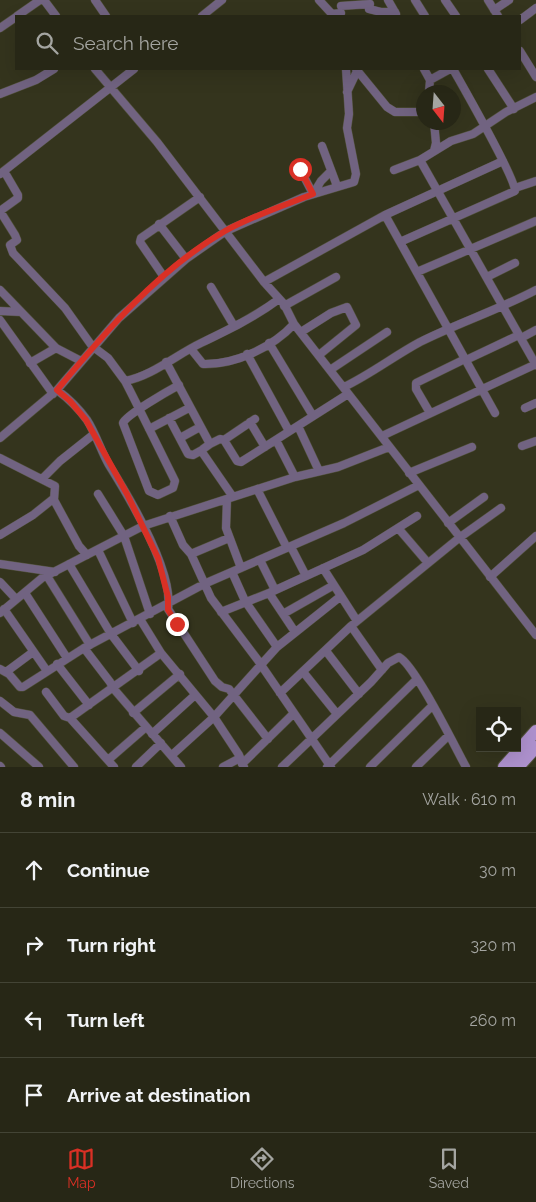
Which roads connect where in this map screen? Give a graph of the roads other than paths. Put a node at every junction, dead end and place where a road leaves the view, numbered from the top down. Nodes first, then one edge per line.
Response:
1 (42, 0) edge
2 (95, 0) edge
3 (222, 0) edge
4 (319, 0) edge
5 (388, 0) edge
6 (415, 0) edge
7 (445, 0) edge
8 (488, 0) edge
9 (508, 0) edge
10 (369, 7) edge
11 (536, 8) edge
12 (340, 9) edge
13 (496, 13) edge
14 (396, 14) edge
15 (20, 15) edge
16 (55, 15) edge
17 (105, 15) edge
18 (203, 15) edge
19 (424, 15) edge
20 (455, 15) edge
21 (15, 18) edge
22 (521, 19) edge
23 (0, 28) edge
24 (521, 53) edge
25 (52, 70) edge
26 (96, 70) edge
27 (133, 70) edge
28 (346, 70) edge
29 (357, 70) edge
30 (425, 70) edge
31 (449, 70) edge
32 (452, 70) edge
33 (489, 70) edge
34 (536, 77) edge
35 (430, 80) junction
36 (430, 85) edge
37 (110, 87) junction
38 (347, 92) junction
39 (0, 94) edge
40 (536, 97) edge
41 (514, 109) junction
42 (416, 112) edge
43 (483, 126) junction
44 (435, 130) edge
45 (322, 146) dead end
46 (434, 151) junction
47 (420, 160) junction
48 (503, 161) junction
49 (300, 169) dead end
50 (394, 170) dead end
51 (331, 171) junction
52 (2, 173) edge
53 (536, 181) edge
54 (337, 186) junction
55 (515, 188) junction
56 (438, 190) junction
57 (313, 194) junction
58 (200, 197) junction
59 (0, 211) edge
60 (385, 214) junction
61 (453, 218) junction
62 (536, 221) edge
63 (159, 224) junction
64 (226, 231) junction
65 (400, 242) junction
66 (470, 248) junction
67 (186, 259) junction
68 (515, 263) dead end
69 (417, 272) junction
70 (336, 276) dead end
71 (164, 277) junction
72 (487, 277) junction
73 (264, 282) junction
74 (211, 286) dead end
75 (0, 290) edge
76 (536, 290) edge
77 (282, 303) junction
78 (503, 307) junction
79 (0, 311) edge
80 (21, 312) junction
81 (0, 320) edge
82 (294, 324) junction
83 (234, 326) junction
84 (449, 330) junction
85 (536, 330) edge
86 (301, 332) junction
87 (387, 332) dead end
88 (520, 337) junction
89 (269, 343) junction
90 (92, 346) junction
91 (56, 348) junction
92 (191, 348) junction
93 (247, 354) junction
94 (319, 355) junction
95 (466, 360) junction
96 (82, 361) junction
97 (166, 362) junction
98 (30, 363) junction
99 (536, 365) edge
100 (330, 370) junction
101 (125, 381) junction
102 (179, 385) junction
103 (482, 389) junction
104 (346, 391) junction
105 (55, 392) junction
106 (536, 403) edge
107 (189, 408) junction
108 (525, 408) dead end
109 (140, 410) junction
110 (430, 413) junction
111 (495, 413) dead end
112 (313, 416) junction
113 (169, 418) junction
114 (298, 426) junction
115 (200, 427) junction
116 (149, 429) junction
117 (289, 431) junction
118 (94, 434) junction
119 (382, 436) junction
120 (0, 438) edge
121 (180, 438) junction
122 (224, 440) junction
123 (276, 440) junction
124 (536, 440) edge
125 (210, 444) junction
126 (522, 446) dead end
127 (265, 447) junction
128 (389, 447) junction
129 (472, 447) dead end
130 (202, 450) junction
131 (0, 458) edge
132 (319, 472) junction
133 (409, 473) junction
134 (295, 477) junction
135 (42, 479) junction
136 (418, 485) junction
137 (257, 489) junction
138 (98, 494) dead end
139 (484, 497) dead end
140 (230, 498) junction
141 (53, 499) junction
142 (501, 508) dead end
143 (170, 516) junction
144 (416, 516) dead end
145 (448, 523) junction
146 (143, 526) junction
147 (398, 528) junction
148 (0, 535) edge
149 (124, 536) junction
150 (536, 536) edge
151 (229, 538) junction
152 (459, 538) junction
153 (289, 548) junction
154 (98, 550) junction
155 (191, 554) junction
156 (87, 555) junction
157 (260, 560) junction
158 (428, 563) junction
159 (0, 564) edge
160 (69, 564) junction
161 (240, 568) junction
162 (323, 568) junction
163 (232, 572) junction
164 (51, 574) junction
165 (306, 576) junction
166 (490, 577) junction
167 (0, 582) edge
168 (204, 584) junction
169 (334, 585) junction
170 (272, 592) junction
171 (25, 593) junction
172 (341, 596) junction
173 (16, 599) junction
174 (245, 601) junction
175 (169, 604) junction
176 (2, 611) edge
177 (222, 612) junction
178 (150, 614) junction
179 (283, 614) junction
180 (136, 621) junction
181 (354, 624) junction
182 (295, 632) junction
183 (111, 634) junction
184 (536, 635) edge
185 (87, 647) junction
186 (277, 647) junction
187 (326, 651) junction
188 (33, 652) junction
189 (161, 653) junction
190 (67, 658) junction
191 (57, 664) junction
192 (261, 664) junction
193 (3, 670) edge
194 (382, 670) junction
195 (46, 671) junction
196 (138, 671) junction
197 (304, 673) junction
198 (180, 674) junction
199 (416, 679) junction
200 (113, 688) junction
201 (46, 692) dead end
202 (280, 694) junction
203 (359, 694) junction
204 (195, 695) junction
205 (234, 695) junction
206 (0, 701) edge
207 (89, 705) junction
208 (432, 706) junction
209 (133, 713) junction
210 (292, 714) junction
211 (337, 714) junction
212 (214, 717) junction
213 (70, 718) junction
214 (146, 727) junction
215 (536, 731) edge
216 (0, 733) edge
217 (152, 734) junction
218 (449, 735) junction
219 (311, 738) junction
220 (268, 739) junction
221 (161, 743) junction
222 (536, 747) edge
223 (172, 755) junction
224 (108, 760) junction
225 (242, 763) edge
226 (72, 764) edge
227 (329, 766) edge
228 (39, 767) edge
229 (64, 767) edge
230 (114, 767) edge
231 (136, 767) edge
232 (181, 767) edge
233 (223, 767) edge
234 (282, 767) edge
235 (370, 767) edge
236 (416, 767) edge
237 (466, 767) edge
238 (504, 767) edge
239 (518, 767) edge

1 - 15 street
1 - 16 street
2 - 17 street
3 - 18 street
4 - 12 street
5 - 14 street
6 - 19 street
7 - 20 street
8 - 13 street
9 - 13 street
10 - 12 street
10 - 14 street
11 - 22 street
21 - 23 street
24 - 34 street
25 - 39 street
26 - 37 street
27 - 37 street
28 - 38 street
29 - 38 street
29 - 42 street
30 - 35 street
31 - 35 street
32 - 43 street
33 - 41 street
35 - 36 street
37 - 52 street
37 - 58 street
38 - 54 street
40 - 41 street
41 - 43 street
43 - 46 street
43 - 48 street
44 - 46 street
45 - 51 street
46 - 47 street
47 - 50 street
47 - 56 street
48 - 55 street
48 - 56 street
49 - 57 street
51 - 54 street
51 - 57 street
52 - 59 street
53 - 55 street
54 - 57 street
55 - 61 street
56 - 60 street
56 - 61 street
57 - 64 street
58 - 63 street
58 - 64 street
59 - 90 street
60 - 65 street
60 - 73 street
61 - 65 street
61 - 66 street
62 - 66 street
63 - 67 street
63 - 71 street
64 - 67 street
64 - 73 street
65 - 69 street
66 - 69 street
66 - 72 street
67 - 71 street
68 - 72 street
69 - 84 street
70 - 77 street
71 - 90 street
72 - 78 street
73 - 77 street
74 - 83 street
75 - 80 street
76 - 78 street
77 - 82 street
77 - 83 street
78 - 84 street
78 - 88 street
79 - 80 street
80 - 91 street
81 - 98 street
82 - 86 street
82 - 89 street
83 - 92 street
84 - 95 street
84 - 104 street
85 - 88 street
86 - 94 street
86 - 94 street
87 - 100 street
88 - 95 street
88 - 99 street
89 - 93 street
89 - 112 street
90 - 96 street
90 - 101 street
91 - 96 street
91 - 98 street
92 - 93 street
92 - 97 street
93 - 117 street
94 - 100 street
95 - 103 street
95 - 110 street
96 - 105 street
97 - 101 street
97 - 102 street
98 - 105 street
99 - 103 street
100 - 104 street
101 - 109 street
102 - 107 street
102 - 109 street
103 - 110 street
103 - 111 street
104 - 112 street
104 - 119 street
105 - 118 street
105 - 120 street
106 - 108 street
107 - 113 street
107 - 115 street
109 - 116 street
109 - 116 street
110 - 119 street
112 - 114 street
113 - 116 street
113 - 121 street
114 - 117 street
114 - 132 street
115 - 121 street
115 - 125 street
117 - 123 street
118 - 135 street
118 - 146 street
119 - 128 street
121 - 130 street
122 - 125 street
122 - 127 street
122 - 127 street
123 - 127 street
123 - 134 street
124 - 126 street
125 - 130 street
128 - 132 street
128 - 133 street
129 - 133 street
130 - 140 street
131 - 135 street
132 - 134 street
133 - 136 street
134 - 137 street
135 - 141 street
136 - 145 street
136 - 153 street
137 - 140 street
137 - 153 street
138 - 149 street
139 - 145 street
140 - 143 street
140 - 151 street
141 - 148 street
141 - 156 street
142 - 152 street
143 - 146 street
143 - 155 street
144 - 147 street
145 - 152 street
146 - 149 street
146 - 175 street
147 - 158 street
147 - 162 street
149 - 154 street
149 - 178 street
150 - 166 street
151 - 155 street
151 - 161 street
152 - 158 street
152 - 166 street
153 - 157 street
153 - 165 street
154 - 156 street
154 - 180 street
155 - 168 street
156 - 160 street
157 - 161 street
157 - 170 street
158 - 181 street
159 - 164 street
160 - 164 street
160 - 183 street
161 - 163 street
162 - 165 street
162 - 169 street
163 - 168 street
163 - 174 street
164 - 171 street
164 - 185 street
165 - 170 street
166 - 184 street
167 - 173 street
168 - 175 street
168 - 177 street
169 - 172 street
169 - 179 street
170 - 174 street
170 - 179 street
171 - 173 street
171 - 190 street
172 - 181 street
172 - 182 street
173 - 176 street
174 - 177 street
174 - 186 street
175 - 178 street
175 - 205 street
176 - 188 street
177 - 192 street
178 - 180 street
179 - 182 street
180 - 183 street
180 - 189 street
181 - 187 street
181 - 194 street
182 - 186 street
183 - 185 street
183 - 196 street
185 - 190 street
185 - 200 street
186 - 192 street
187 - 197 street
187 - 203 street
188 - 193 street
188 - 195 street
189 - 196 street
189 - 198 street
190 - 191 street
191 - 195 street
191 - 207 street
192 - 202 street
192 - 205 street
193 - 195 street
194 - 199 street
194 - 203 street
196 - 200 street
197 - 202 street
197 - 211 street
198 - 204 street
198 - 209 street
199 - 208 street
199 - 227 street
200 - 207 street
200 - 209 street
201 - 213 street
202 - 210 street
203 - 211 street
204 - 212 street
204 - 217 street
205 - 212 street
205 - 220 street
206 - 226 street
207 - 213 street
208 - 218 street
208 - 235 street
209 - 214 street
210 - 219 street
210 - 220 street
211 - 219 street
212 - 223 street
212 - 225 street
213 - 224 street
214 - 217 street
214 - 224 street
215 - 238 main road
216 - 228 street
217 - 221 street
218 - 236 street
218 - 237 street
219 - 227 street
219 - 234 street
220 - 225 street
221 - 223 street
221 - 231 street
222 - 239 main road
223 - 232 street
224 - 230 street
225 - 233 street
226 - 229 street

